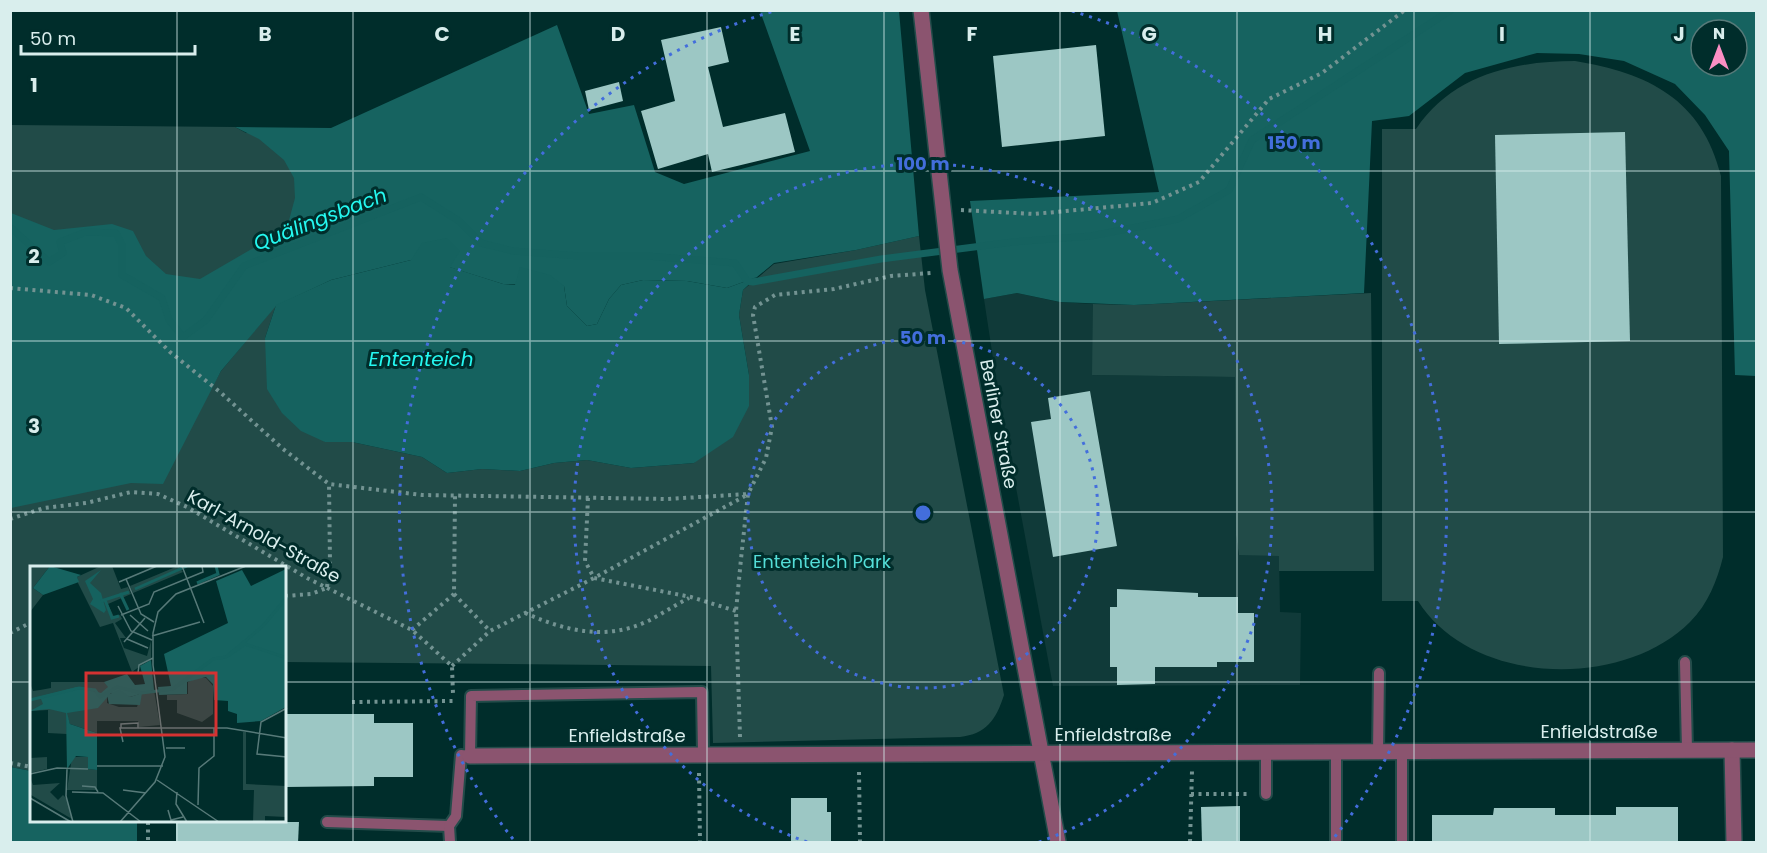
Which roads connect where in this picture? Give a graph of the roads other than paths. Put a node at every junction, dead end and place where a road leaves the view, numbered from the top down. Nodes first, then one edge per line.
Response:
1 (921, 10) edge
2 (1685, 662) dead end
3 (1379, 673) dead end
4 (1687, 750) junction
5 (1732, 750) junction
6 (1756, 750) edge
7 (1402, 752) junction
8 (1266, 753) junction
9 (1336, 753) junction
10 (1378, 753) junction
11 (701, 754) junction
12 (1042, 754) junction
13 (470, 756) junction
14 (1266, 794) road end
15 (327, 822) dead end
16 (449, 826) junction
17 (450, 843) edge
18 (1058, 843) edge
19 (1335, 843) edge
20 (1402, 843) edge
21 (1734, 843) edge

1 - 12 street, Berliner Straße
2 - 4 lane
3 - 10 lane
4 - 5 street, Enfieldstraße
4 - 7 street, Enfieldstraße
5 - 6 street, Enfieldstraße
5 - 21 street
7 - 10 street, Enfieldstraße
7 - 20 lane
8 - 9 street, Enfieldstraße
8 - 12 street, Enfieldstraße
8 - 14 lane
9 - 10 street, Enfieldstraße
9 - 19 lane
11 - 12 street, Enfieldstraße
11 - 13 street, Enfieldstraße
11 - 13 lane
12 - 18 street, Berliner Straße
13 - 16 lane
15 - 16 lane
16 - 17 lane

